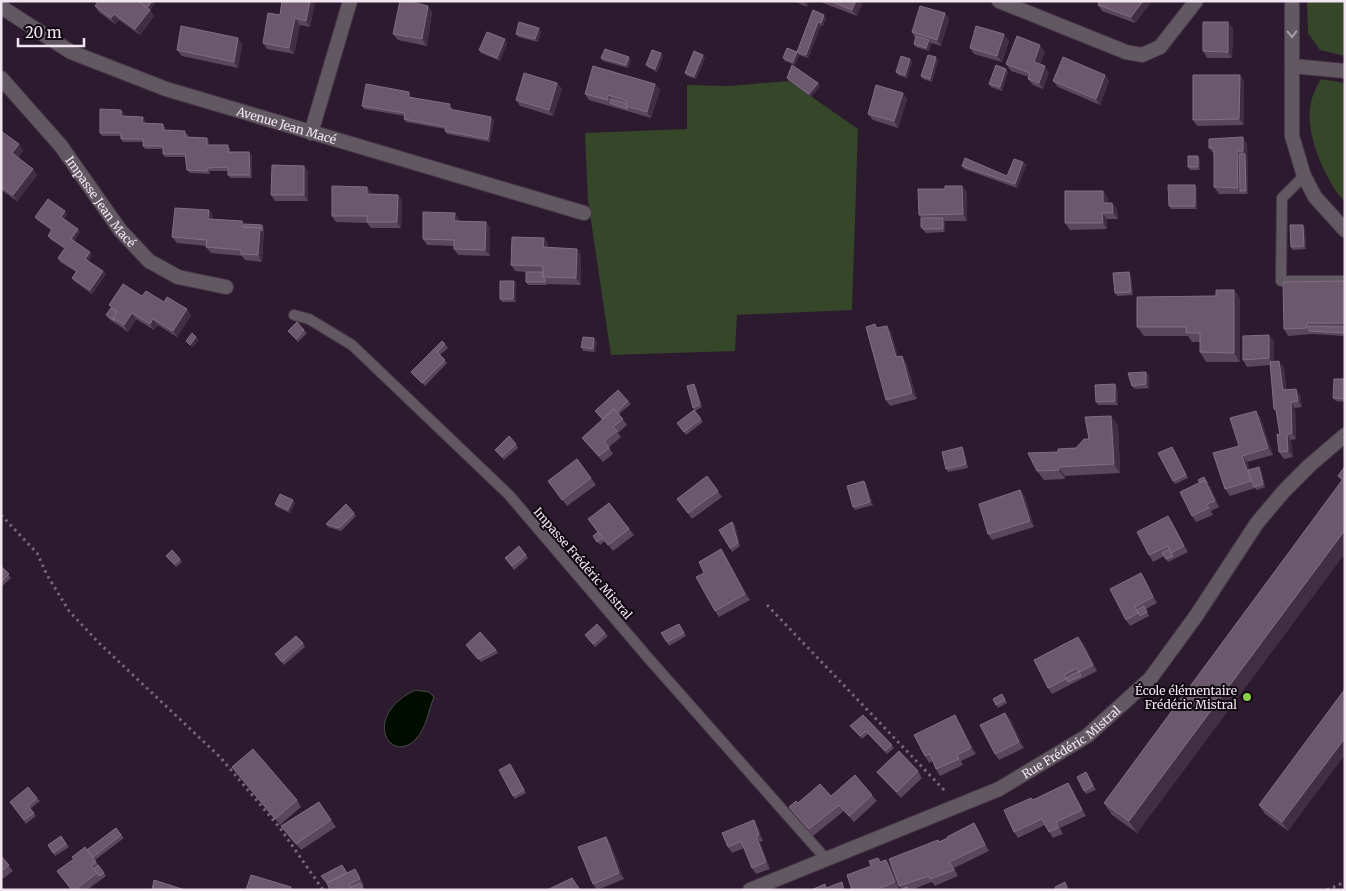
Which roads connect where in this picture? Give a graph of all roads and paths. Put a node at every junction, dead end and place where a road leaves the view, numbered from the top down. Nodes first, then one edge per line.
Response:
1 (350, 1) edge
2 (999, 1) edge
3 (1196, 1) edge
4 (1292, 1) edge
5 (1, 8) edge
6 (1292, 66) junction
7 (1345, 71) edge
8 (1, 78) edge
9 (310, 133) junction
10 (1304, 176) junction
11 (584, 214) dead end
12 (1345, 230) edge
13 (1345, 281) edge
14 (226, 288) dead end
15 (294, 315) dead end
16 (1345, 435) edge
17 (1, 515) edge
18 (767, 606) dead end
19 (959, 805) junction
20 (826, 859) junction
21 (1345, 882) edge
22 (323, 890) edge
23 (750, 890) edge
24 (1327, 890) edge

1 - 9 street
2 - 3 street
4 -> 6 street
5 - 9 street, Avenue Jean Macé
6 - 7 street
6 - 10 street
8 - 14 street, Impasse Jean Macé
9 - 11 street, Avenue Jean Macé
10 - 12 street
10 - 13 lane
15 - 20 lane, Impasse Frédéric Mistral
16 - 19 street, Rue Frédéric Mistral
17 - 22 path
18 - 19 path
19 - 20 street, Rue Frédéric Mistral
20 - 23 street, Rue Frédéric Mistral
21 - 24 path

